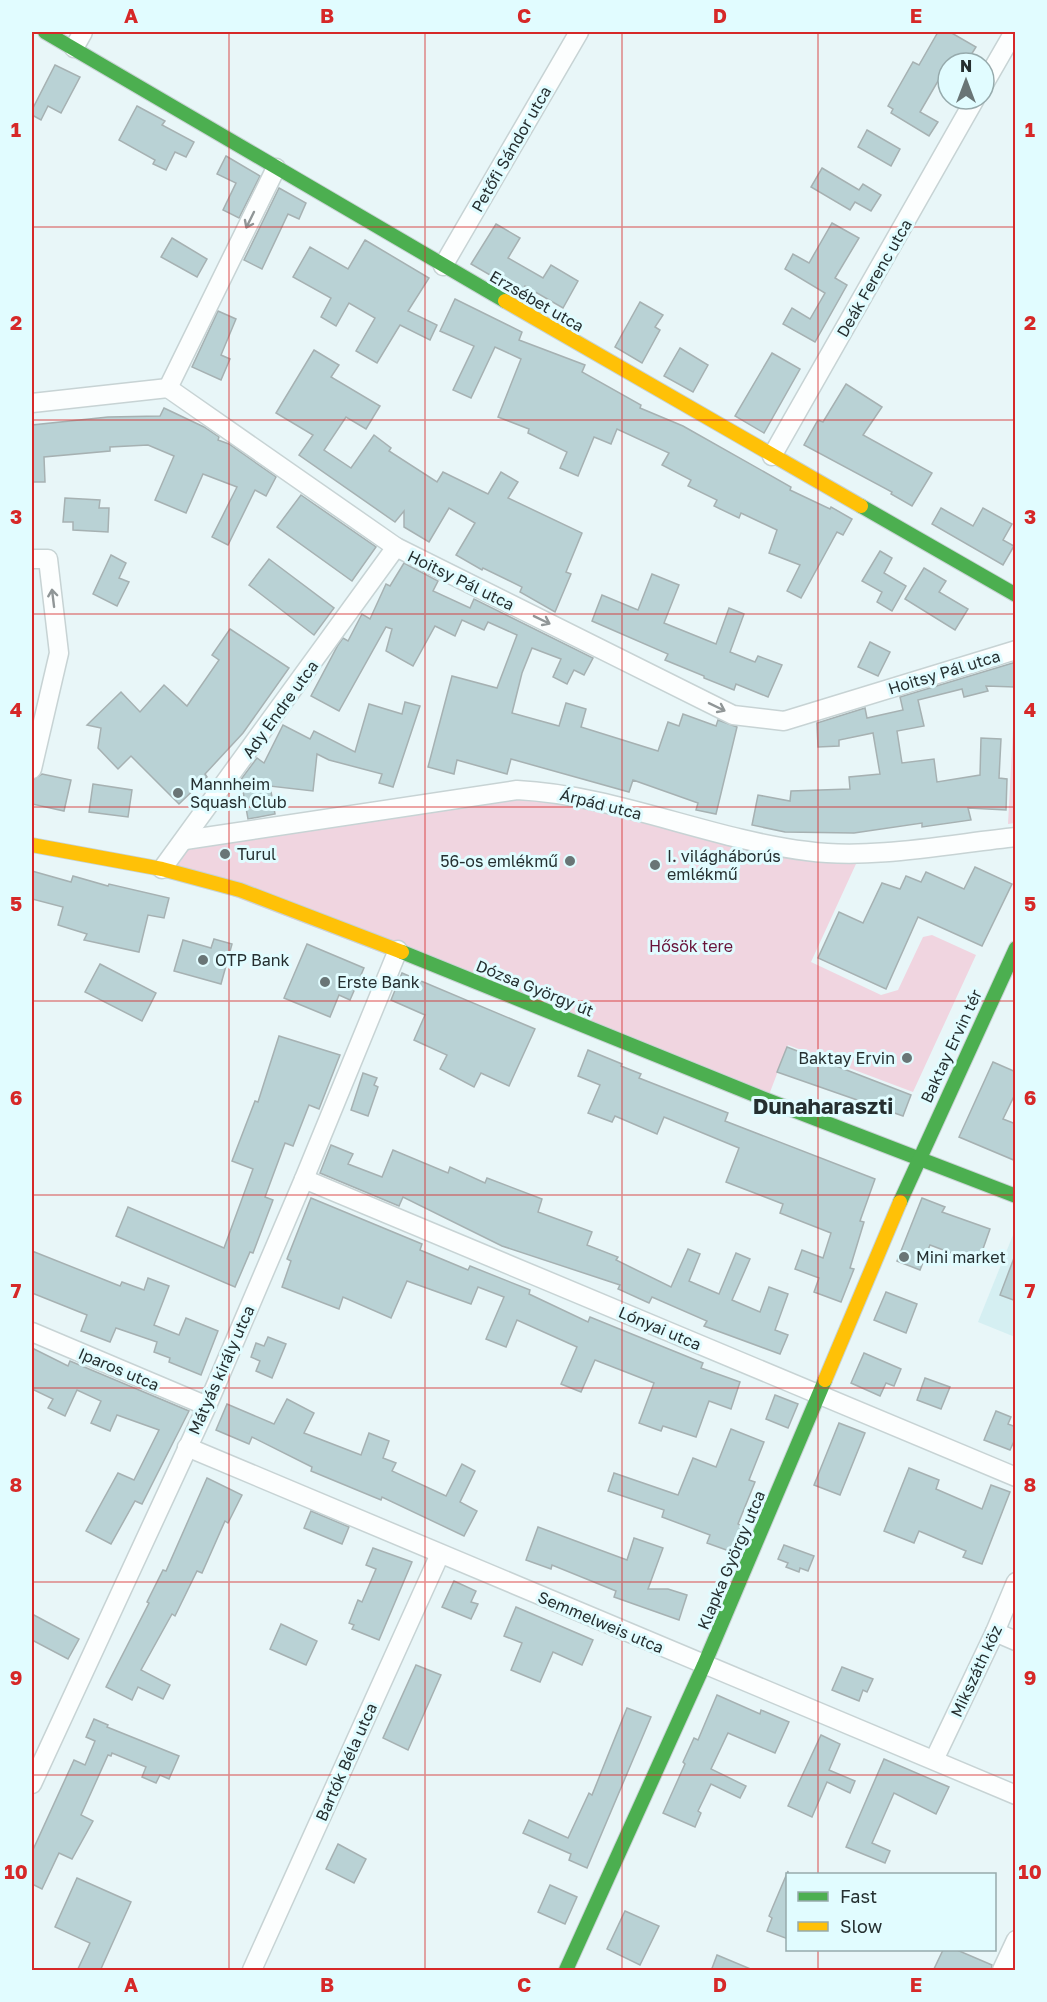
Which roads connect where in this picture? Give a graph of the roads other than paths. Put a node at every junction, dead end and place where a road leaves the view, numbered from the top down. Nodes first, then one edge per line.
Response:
1 (45, 32) edge
2 (83, 32) edge
3 (579, 32) edge
4 (1008, 36) edge
5 (74, 48) junction
6 (996, 60) edge
7 (968, 111) edge
8 (276, 168) junction
9 (443, 266) junction
10 (168, 388) junction
11 (32, 403) edge
12 (772, 456) junction
13 (396, 548) junction
14 (32, 559) edge
15 (1016, 595) edge
16 (1016, 650) edge
17 (32, 769) edge
18 (1016, 837) edge
19 (185, 840) junction
20 (32, 845) edge
21 (162, 869) junction
22 (1015, 949) edge
23 (398, 950) junction
24 (919, 1159) junction
25 (304, 1179) junction
26 (1016, 1196) edge
27 (32, 1332) edge
28 (819, 1395) junction
29 (207, 1406) junction
30 (187, 1447) junction
31 (1016, 1477) edge
32 (440, 1554) junction
33 (1016, 1582) edge
34 (995, 1632) junction
35 (1016, 1641) edge
36 (704, 1665) junction
37 (934, 1760) junction
38 (32, 1784) edge
39 (1016, 1795) edge
40 (1016, 1940) edge
41 (252, 1971) edge
42 (566, 1971) edge
43 (1002, 1971) edge

1 - 5 street, Erzsébet utca
2 - 5 street
3 - 9 street, Petőfi Sándor utca
4 - 6 street
5 - 8 street, Erzsébet utca
7 - 12 street, Deák Ferenc utca
8 - 9 street, Erzsébet utca
8 -> 10 street
9 - 12 street, Erzsébet utca
10 - 11 street
10 - 13 street, Hoitsy Pál utca
12 - 15 street, Erzsébet utca
13 -> 16 street, Hoitsy Pál utca
13 - 19 street, Ady Endre utca
17 -> 14 street
18 - 19 street, Árpád utca
19 - 21 street, Ady Endre utca
20 - 21 street, Dózsa György út
21 - 23 street, Dózsa György út
22 - 24 street, Baktay Ervin tér
23 - 24 street, Dózsa György út
23 - 25 street, Mátyás király utca
24 - 26 street, Dózsa György út
24 - 28 street, Klapka György utca
25 - 28 street, Lónyai utca
25 - 29 street, Mátyás király utca
27 - 29 street, Iparos utca
28 - 31 street, Lónyai utca
28 - 36 street, Klapka György utca
29 - 30 street, Mátyás király utca
30 - 32 street, Semmelweis utca
30 - 38 street, Mátyás király utca
32 - 36 street, Semmelweis utca
32 - 41 street, Bartók Béla utca
33 - 34 street, Mikszáth köz
34 - 35 street
34 - 37 street, Mikszáth köz
36 - 37 street, Semmelweis utca
36 - 42 street, Klapka György utca
37 - 39 street, Semmelweis utca
40 - 43 street

